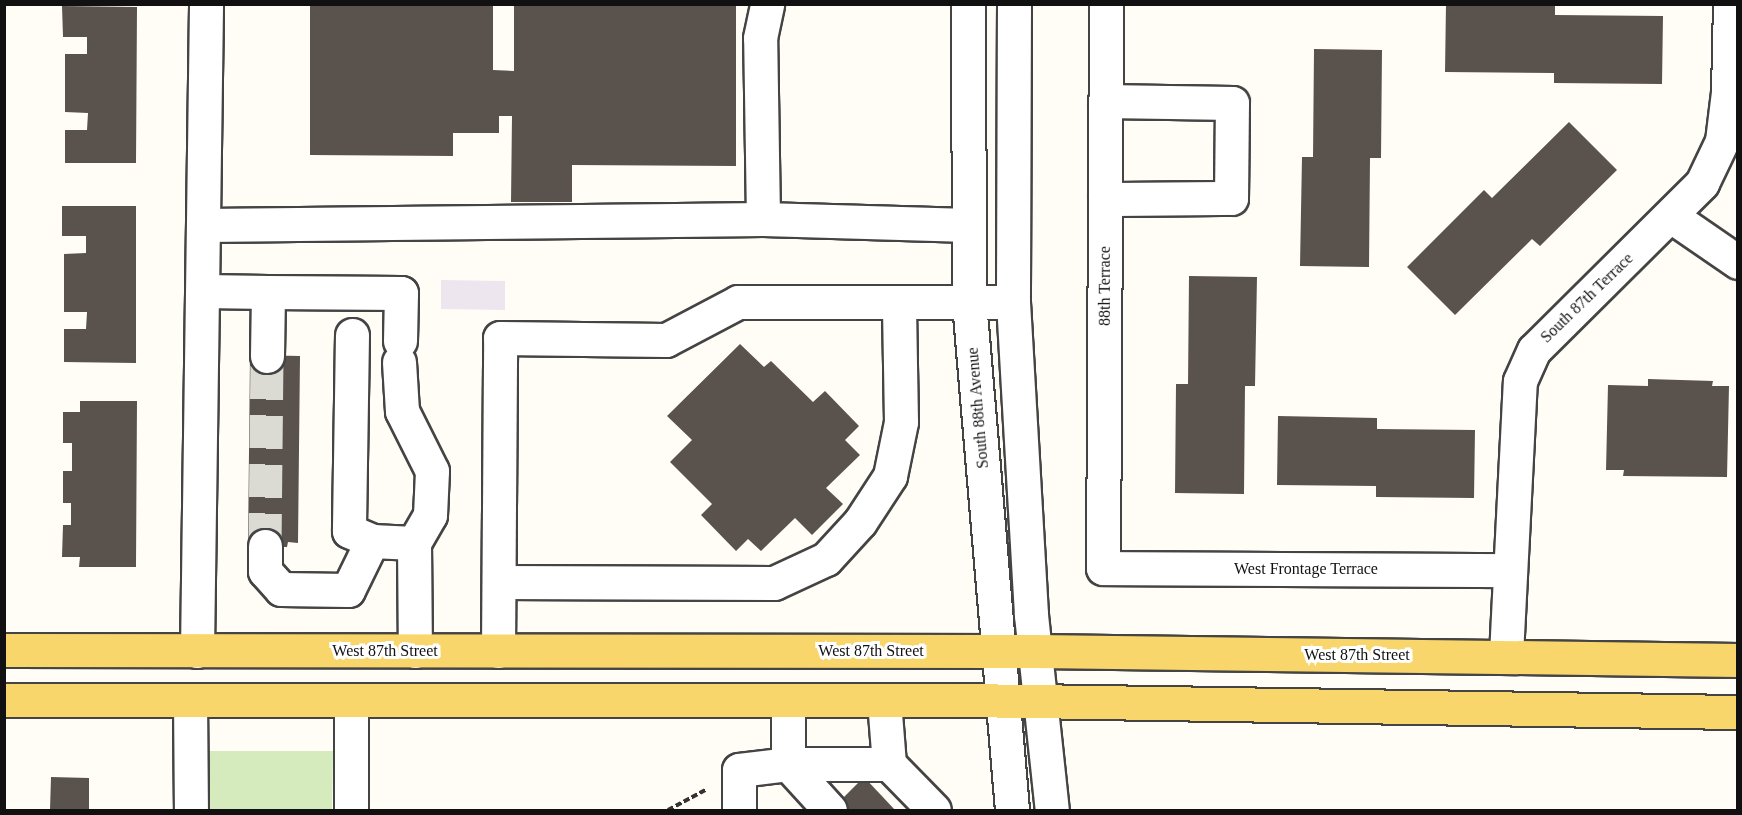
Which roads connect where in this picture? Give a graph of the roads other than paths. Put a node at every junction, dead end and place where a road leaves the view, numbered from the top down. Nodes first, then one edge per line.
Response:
1 (206, 4) edge
2 (767, 4) edge
3 (968, 4) edge
4 (1014, 4) edge
5 (1106, 4) edge
6 (1730, 4) edge
7 (1106, 101) junction
8 (1105, 199) junction
9 (1671, 216) junction
10 (762, 219) junction
11 (204, 225) junction
12 (969, 225) junction
13 (1737, 262) edge
14 (204, 291) junction
15 (267, 292) junction
16 (899, 302) junction
17 (969, 302) junction
18 (1013, 302) junction
19 (352, 334) dead end
20 (267, 356) tunnel mouth
21 (372, 541) junction
22 (414, 543) junction
23 (265, 546) tunnel mouth
24 (1103, 568) joint
25 (1509, 570) junction
26 (499, 582) junction
27 (4, 650) edge
28 (197, 651) junction
29 (415, 651) junction
30 (498, 651) junction
31 (1036, 651) junction
32 (1000, 652) junction
33 (1506, 655) junction
34 (1737, 660) edge
35 (4, 700) edge
36 (190, 700) junction
37 (351, 700) junction
38 (788, 700) junction
39 (884, 700) junction
40 (1004, 701) junction
41 (1041, 702) junction
42 (1737, 712) edge
43 (788, 764) junction
44 (889, 764) junction
45 (190, 810) edge
46 (351, 810) edge
47 (739, 810) edge
48 (830, 810) edge
49 (934, 810) edge
50 (1012, 810) edge
51 (1052, 810) edge

1 - 11 street
2 - 10 street
3 - 12 street, South 88th Avenue
4 - 18 street
5 - 7 street, 88th Terrace
6 - 9 street, South 87th Terrace
7 - 8 street, 88th Terrace
7 - 8 street
8 - 24 street, 88th Terrace
9 - 13 street
9 - 25 street, South 87th Terrace
10 - 11 street
10 - 12 street
11 - 14 street
12 - 17 street, South 88th Avenue
14 - 15 street
14 - 28 street
15 - 20 street
15 - 22 street
16 - 17 street
16 - 26 street
16 - 26 street
17 - 18 street
17 - 32 street, South 88th Avenue
18 - 31 street
19 - 21 street
21 - 22 street
21 - 23 street
22 - 29 street
24 - 25 street, West Frontage Terrace
25 - 33 street, South 87th Terrace
26 - 30 street
27 - 28 main road, West 87th Street
28 - 29 main road, West 87th Street
29 - 30 main road, West 87th Street
30 - 32 main road, West 87th Street
31 - 32 main road, West 87th Street
31 - 33 main road, West 87th Street
31 - 41 street
32 - 40 street, South 88th Avenue
33 - 34 main road, West 87th Street
35 - 36 main road
36 - 37 main road
36 - 45 street
37 - 38 main road
37 - 46 street
38 - 39 main road
38 - 43 street
39 - 40 main road
39 - 44 street
40 - 41 main road
40 - 50 street, South 88th Avenue
41 - 42 main road
41 - 51 street
43 - 44 street
43 - 47 street
43 - 48 street
44 - 49 street

